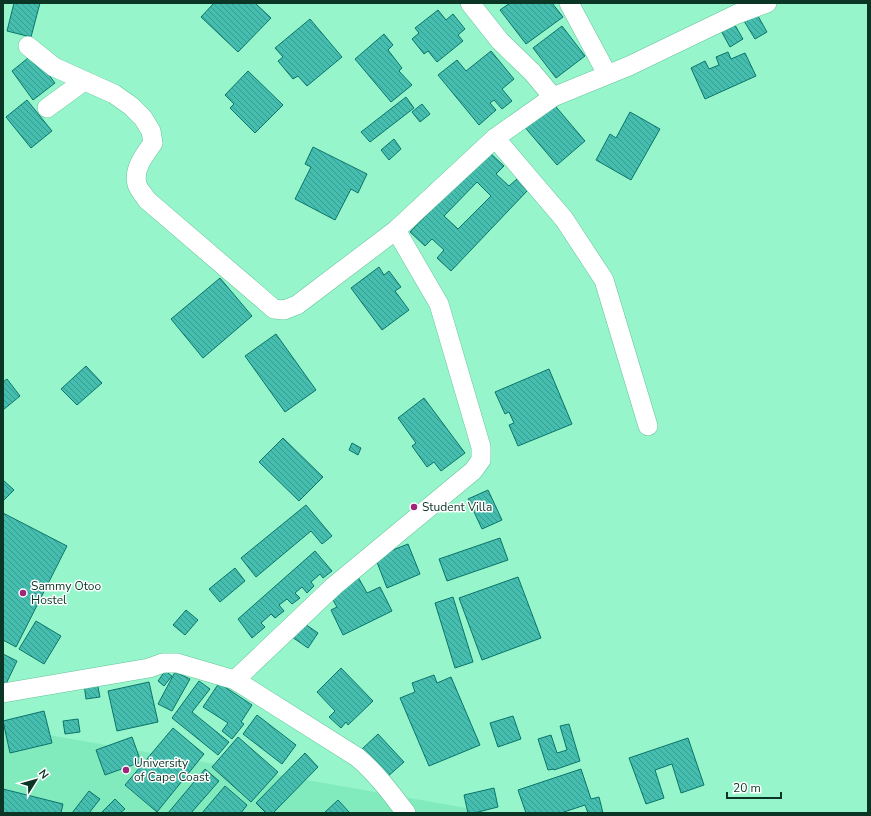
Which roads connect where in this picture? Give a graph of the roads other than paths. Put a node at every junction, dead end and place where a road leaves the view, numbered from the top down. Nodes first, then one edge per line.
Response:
1 (470, 3) edge
2 (569, 3) edge
3 (767, 3) edge
4 (28, 46) dead end
5 (607, 74) junction
6 (84, 81) junction
7 (553, 97) junction
8 (47, 108) dead end
9 (495, 138) junction
10 (396, 230) junction
11 (648, 426) dead end
12 (234, 680) junction
13 (3, 693) edge
14 (406, 813) edge

1 - 7 street
2 - 5 street
3 - 5 street
4 - 6 street
5 - 7 street
6 - 8 street
6 - 10 street
7 - 9 street
9 - 10 street
9 - 11 street
10 - 12 street
12 - 13 street
12 - 14 street

